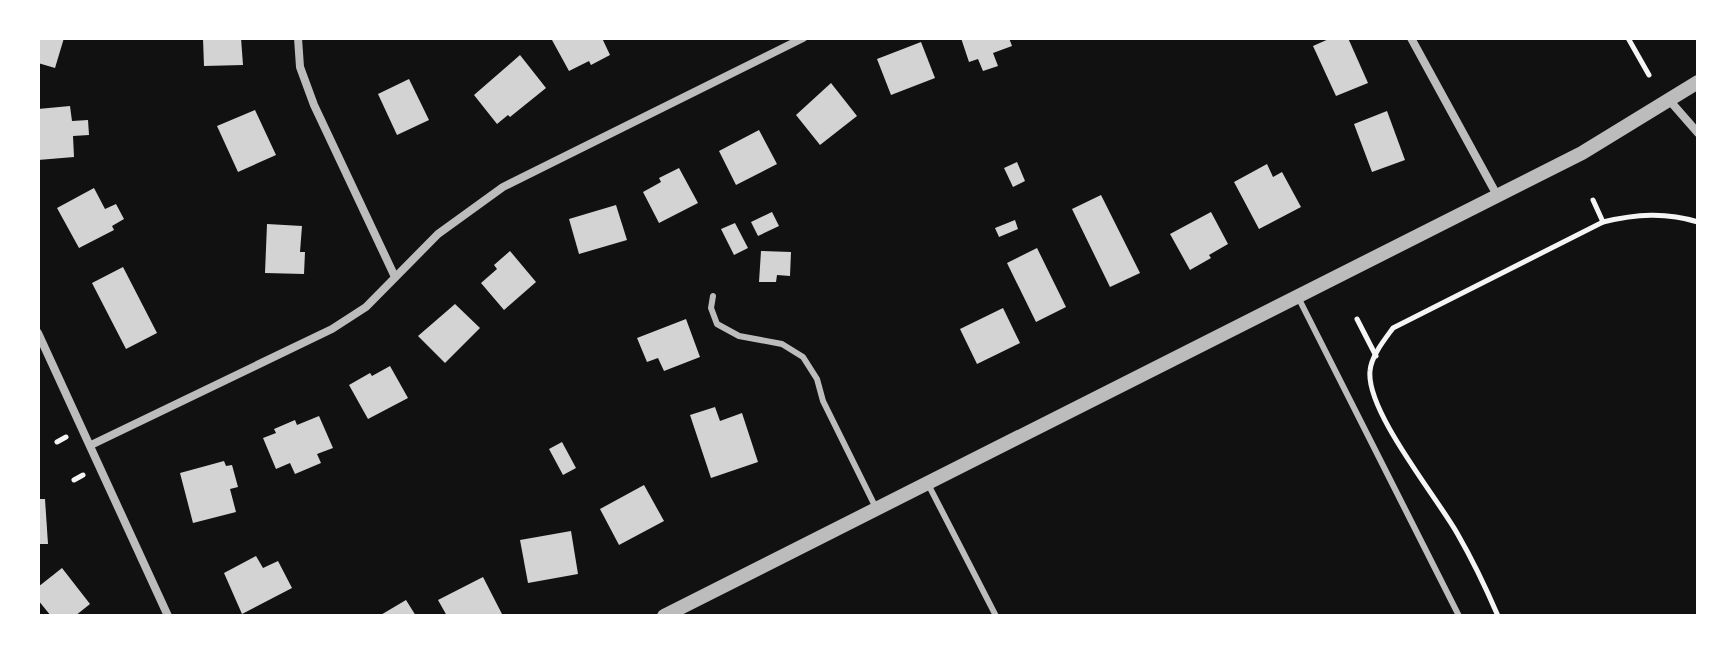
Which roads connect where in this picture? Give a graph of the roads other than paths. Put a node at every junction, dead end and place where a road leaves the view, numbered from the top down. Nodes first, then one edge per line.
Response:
1 (298, 38) edge
2 (803, 38) edge
3 (1411, 38) edge
4 (1698, 82) edge
5 (1670, 101) junction
6 (1698, 133) edge
7 (1498, 197) junction
8 (395, 277) junction
9 (713, 296) dead end
10 (1298, 297) junction
11 (38, 333) edge
12 (91, 445) junction
13 (927, 482) junction
14 (876, 508) junction
15 (168, 616) edge
16 (664, 616) edge
17 (996, 616) edge
18 (1459, 616) edge

1 - 8 street
2 - 8 street
3 - 7 street
4 - 5 street
5 - 6 street
5 - 7 street
7 - 10 street
8 - 12 street
9 - 14 lane
10 - 13 street
10 - 18 lane
11 - 12 street
12 - 15 street
13 - 14 street
13 - 17 lane
14 - 16 street

